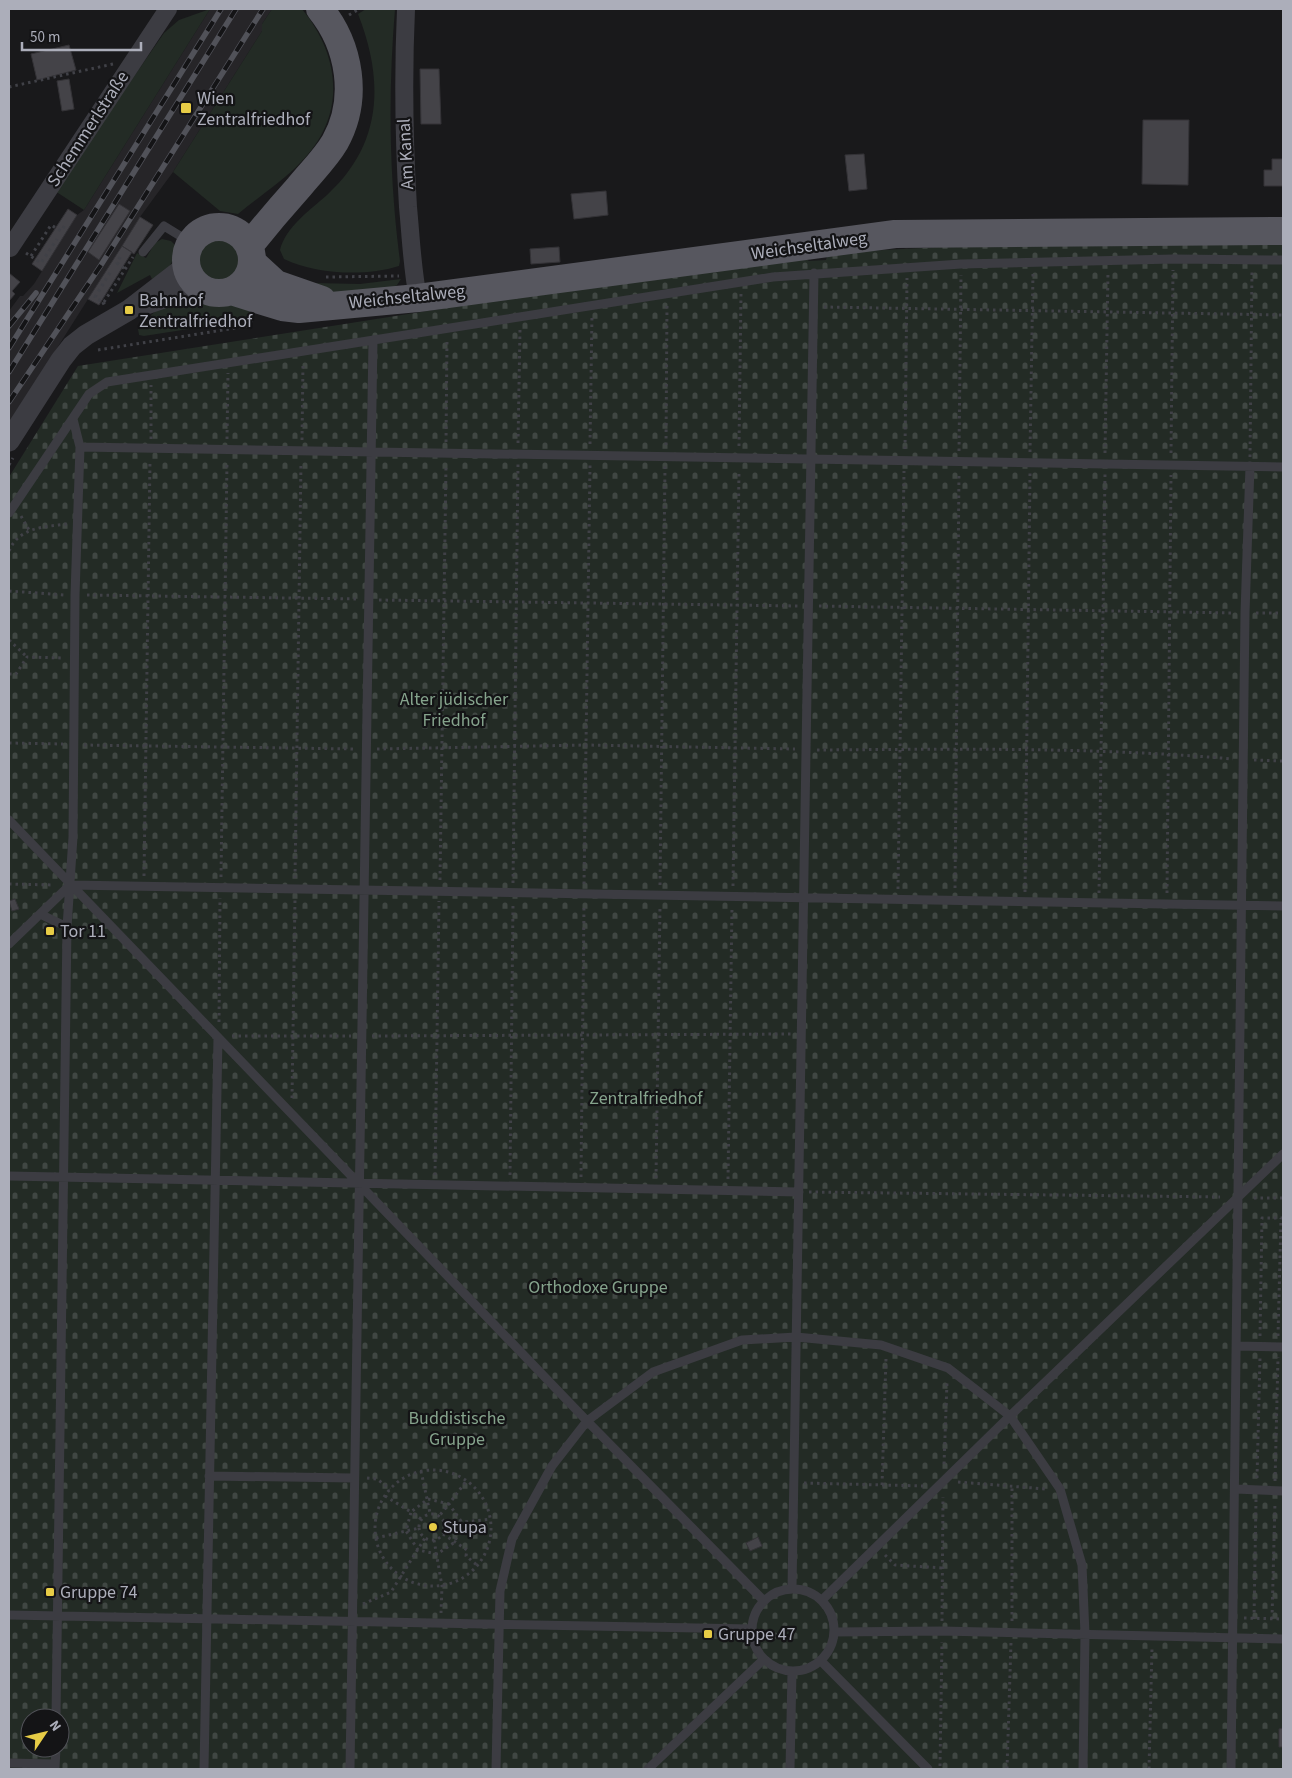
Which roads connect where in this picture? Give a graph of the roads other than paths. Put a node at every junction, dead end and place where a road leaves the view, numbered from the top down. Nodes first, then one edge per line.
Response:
1 (168, 9) edge
2 (320, 9) edge
3 (406, 9) edge
4 (1283, 231) edge
5 (244, 246) junction
6 (9, 248) edge
7 (143, 252) road end
8 (1283, 260) edge
9 (192, 264) junction
10 (814, 273) junction
11 (415, 287) junction
12 (231, 291) junction
13 (337, 305) junction
14 (373, 340) junction
15 (72, 419) junction
16 (9, 441) edge
17 (80, 447) junction
18 (372, 451) junction
19 (811, 459) junction
20 (1250, 466) junction
21 (1283, 467) edge
22 (9, 513) edge
23 (9, 820) edge
24 (70, 884) junction
25 (365, 891) junction
26 (804, 898) junction
27 (1243, 905) junction
28 (1283, 906) edge
29 (40, 914) junction
30 (68, 927) junction
31 (9, 944) edge
32 (218, 1036) junction
33 (1283, 1154) edge
34 (9, 1176) edge
35 (64, 1177) junction
36 (215, 1181) junction
37 (360, 1183) junction
38 (799, 1192) junction
39 (1238, 1198) junction
40 (796, 1337) junction
41 (1237, 1346) junction
42 (1281, 1347) edge
43 (1010, 1416) junction
44 (587, 1421) junction
45 (209, 1476) junction
46 (354, 1478) junction
47 (1235, 1489) junction
48 (1279, 1491) edge
49 (792, 1589) junction
50 (822, 1600) junction
51 (764, 1601) junction
52 (9, 1614) edge
53 (57, 1615) junction
54 (206, 1618) junction
55 (352, 1622) junction
56 (498, 1625) junction
57 (752, 1629) junction
58 (835, 1632) junction
59 (1084, 1634) junction
60 (1234, 1639) junction
61 (1283, 1639) edge
62 (764, 1659) junction
63 (822, 1660) junction
64 (792, 1672) junction
65 (56, 1708) edge
66 (9, 1763) edge
67 (55, 1767) edge
68 (204, 1769) edge
69 (350, 1769) edge
70 (496, 1769) edge
71 (648, 1769) edge
72 (790, 1769) edge
73 (928, 1769) edge
74 (1083, 1769) edge
75 (1231, 1769) edge

1 - 6 street, Schemmerlstraße
2 - 5 main road
3 - 11 street, Am Kanal
4 - 11 main road, Weichseltalweg
5 - 9 main road
5 - 12 main road
5 - 13 main road, Weichseltalweg
7 - 9 lane
8 - 10 lane
9 - 12 main road, Weichseltalweg
9 - 16 street
10 - 14 lane
10 - 19 lane
11 - 13 main road, Weichseltalweg
12 - 13 main road, Weichseltalweg
14 - 15 lane
14 - 18 lane
15 - 17 lane
15 - 22 lane
17 - 18 lane
17 - 24 lane
18 - 19 lane
18 - 25 lane
19 - 20 lane
19 - 26 lane
20 - 21 lane
20 - 27 lane
23 - 24 lane
24 - 25 lane
24 - 29 lane
24 - 30 lane
24 - 32 lane
25 - 26 lane
25 - 37 lane
26 - 27 lane
26 - 38 lane
27 - 28 lane
27 - 39 lane
29 - 30 lane
29 - 31 lane
30 - 35 lane
32 - 36 lane
32 - 37 lane
33 - 39 lane
34 - 35 lane
35 - 36 lane
35 - 53 lane
36 - 37 lane
36 - 45 lane
37 - 38 lane
37 - 44 lane
37 - 46 lane
38 - 40 lane
39 - 41 lane
39 - 43 lane
40 - 43 lane
40 - 44 lane
40 - 49 lane
41 - 42 lane
41 - 47 lane
43 - 50 lane
43 - 59 lane
44 - 51 lane
44 - 56 lane
45 - 46 lane
45 - 54 lane
46 - 55 lane
47 - 48 lane
47 - 60 lane
49 - 50 lane
49 - 51 lane
50 - 58 lane
51 - 57 lane
52 - 53 lane
53 - 54 lane
53 - 65 lane
54 - 55 lane
54 - 68 lane
55 - 56 lane
55 - 69 lane
56 - 57 lane
56 - 70 lane
57 - 62 lane
58 - 59 lane
58 - 63 lane
59 - 60 lane
59 - 74 lane
60 - 61 lane
60 - 75 lane
62 - 64 lane
62 - 71 lane
63 - 64 lane
63 - 73 lane
64 - 72 lane
66 - 67 lane

